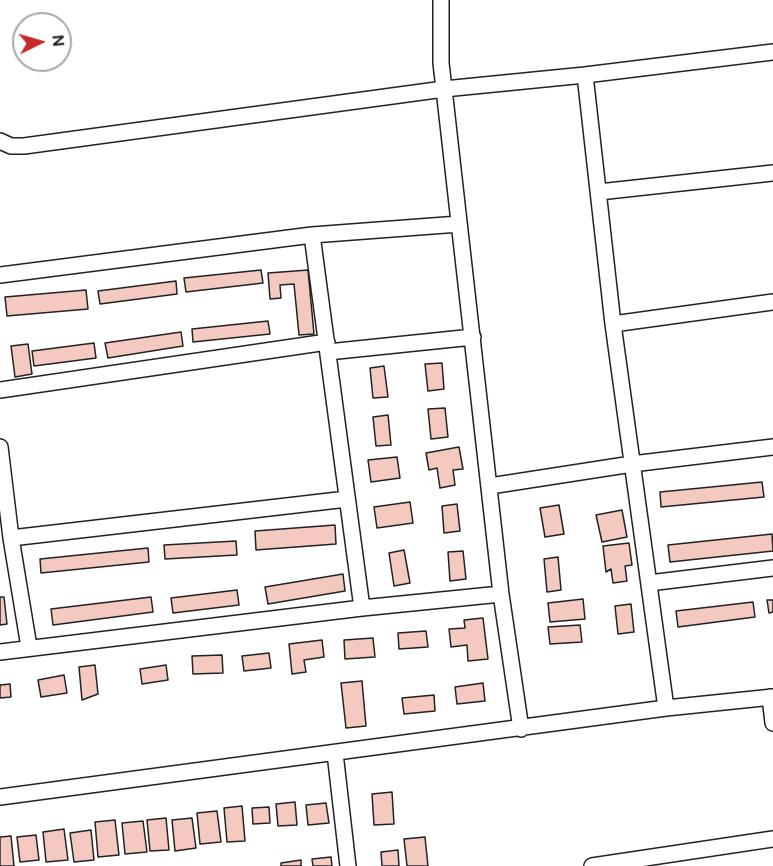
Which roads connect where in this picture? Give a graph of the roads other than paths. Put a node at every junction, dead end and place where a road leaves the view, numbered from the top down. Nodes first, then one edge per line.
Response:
1 (441, 0) edge
2 (773, 51) edge
3 (585, 75) junction
4 (444, 90) junction
5 (0, 141) edge
6 (773, 173) edge
7 (599, 192) junction
8 (459, 224) junction
9 (312, 235) junction
10 (0, 275) edge
11 (773, 302) edge
12 (613, 324) junction
13 (473, 337) junction
14 (327, 347) junction
15 (0, 390) edge
16 (0, 447) edge
17 (773, 447) edge
18 (632, 464) junction
19 (490, 486) junction
20 (347, 499) junction
21 (11, 538) junction
22 (773, 568) edge
23 (649, 583) junction
24 (501, 594) junction
25 (362, 608) junction
26 (28, 647) junction
27 (0, 652) edge
28 (771, 697) edge
29 (666, 708) junction
30 (773, 723) edge
31 (521, 729) junction
32 (336, 753) junction
33 (0, 797) edge
34 (773, 839) edge
35 (645, 862) edge
36 (348, 866) edge
37 (592, 866) edge

1 - 4 street
2 - 3 street
3 - 4 street
3 - 7 street
4 - 5 street
4 - 8 street
6 - 7 street
7 - 12 street
8 - 9 street
8 - 13 street
9 - 10 street
9 - 14 street
11 - 12 street
12 - 18 street
13 - 14 street
13 - 19 street
14 - 15 street
14 - 20 street
16 - 21 street
17 - 18 street
18 - 19 street
18 - 23 street
19 - 24 street
20 - 21 street
20 - 25 street
21 - 26 street
22 - 23 street
23 - 29 street
24 - 25 street
24 - 31 street
25 - 26 street
26 - 27 street
28 - 29 street
28 - 30 street
29 - 31 street
31 - 32 street
32 - 33 street
32 - 36 street
34 - 35 street
35 - 37 street

